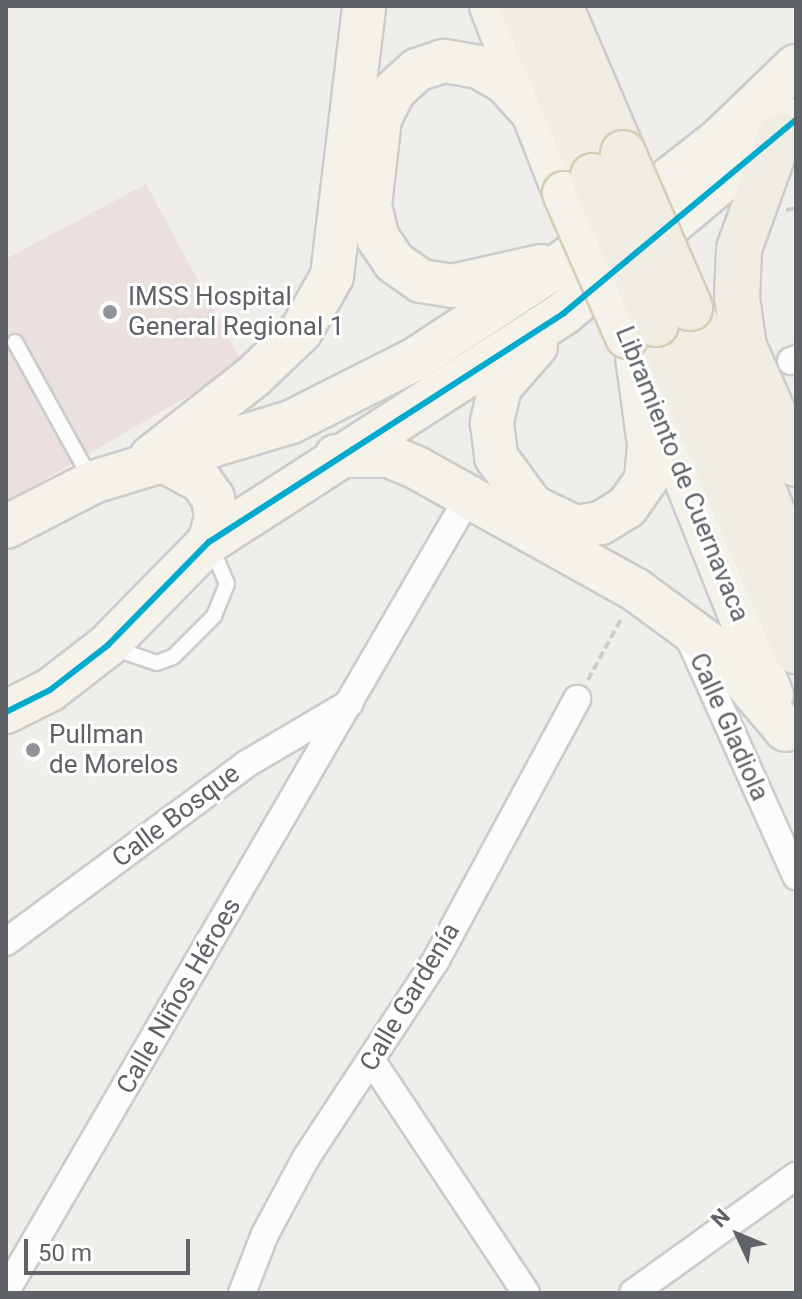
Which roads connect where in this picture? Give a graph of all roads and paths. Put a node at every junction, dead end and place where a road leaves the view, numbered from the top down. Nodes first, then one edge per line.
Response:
1 (364, 6) edge
2 (491, 6) edge
3 (522, 6) edge
4 (560, 6) edge
5 (594, 6) edge
6 (796, 66) edge
7 (531, 111) junction
8 (788, 128) edge
9 (587, 177) junction
10 (566, 260) junction
11 (564, 313) junction
12 (653, 332) junction
13 (15, 342) dead end
14 (336, 456) junction
15 (796, 464) edge
16 (151, 465) junction
17 (93, 482) junction
18 (462, 508) dead end
19 (6, 527) edge
20 (209, 542) junction
21 (796, 570) edge
22 (636, 590) junction
23 (682, 622) junction
24 (108, 645) junction
25 (796, 651) edge
26 (577, 699) joint
27 (353, 701) junction
28 (6, 712) edge
29 (791, 743) edge
30 (796, 876) edge
31 (6, 942) edge
32 (372, 1061) junction
33 (796, 1176) edge
34 (18, 1247) edge
35 (6, 1291) edge
36 (242, 1293) edge
37 (526, 1293) edge
38 (633, 1293) edge

1 - 16 main road
2 - 7 main road, Libramiento de Cuernavaca
3 - 9 highway
4 - 9 highway
5 - 9 highway
6 - 10 main road
7 - 9 main road, Libramiento de Cuernavaca
7 - 10 main road
8 - 11 main road
8 - 15 highway
9 - 12 highway, bridge
9 - 12 main road, Libramiento de Cuernavaca, bridge
10 - 16 main road
11 - 12 main road
11 - 14 main road
12 - 21 highway
12 - 25 highway
12 - 29 main road, Libramiento de Cuernavaca
13 - 17 lane
14 - 20 main road
14 - 22 main road
16 - 17 main road
16 - 20 main road
17 - 19 main road
18 - 27 street, Calle Niños Héroes
20 - 24 main road
20 - 24 lane
22 - 23 main road
22 - 26 path
23 - 29 main road
23 - 30 street, Calle Gladiola
24 - 28 main road
26 - 32 street, Calle Gardenía
27 - 31 street, Calle Bosque
27 - 34 street, Calle Niños Héroes
32 - 36 street, Calle Gardenía
32 - 37 street
33 - 38 street
34 - 35 street, Calle Niños Héroes

